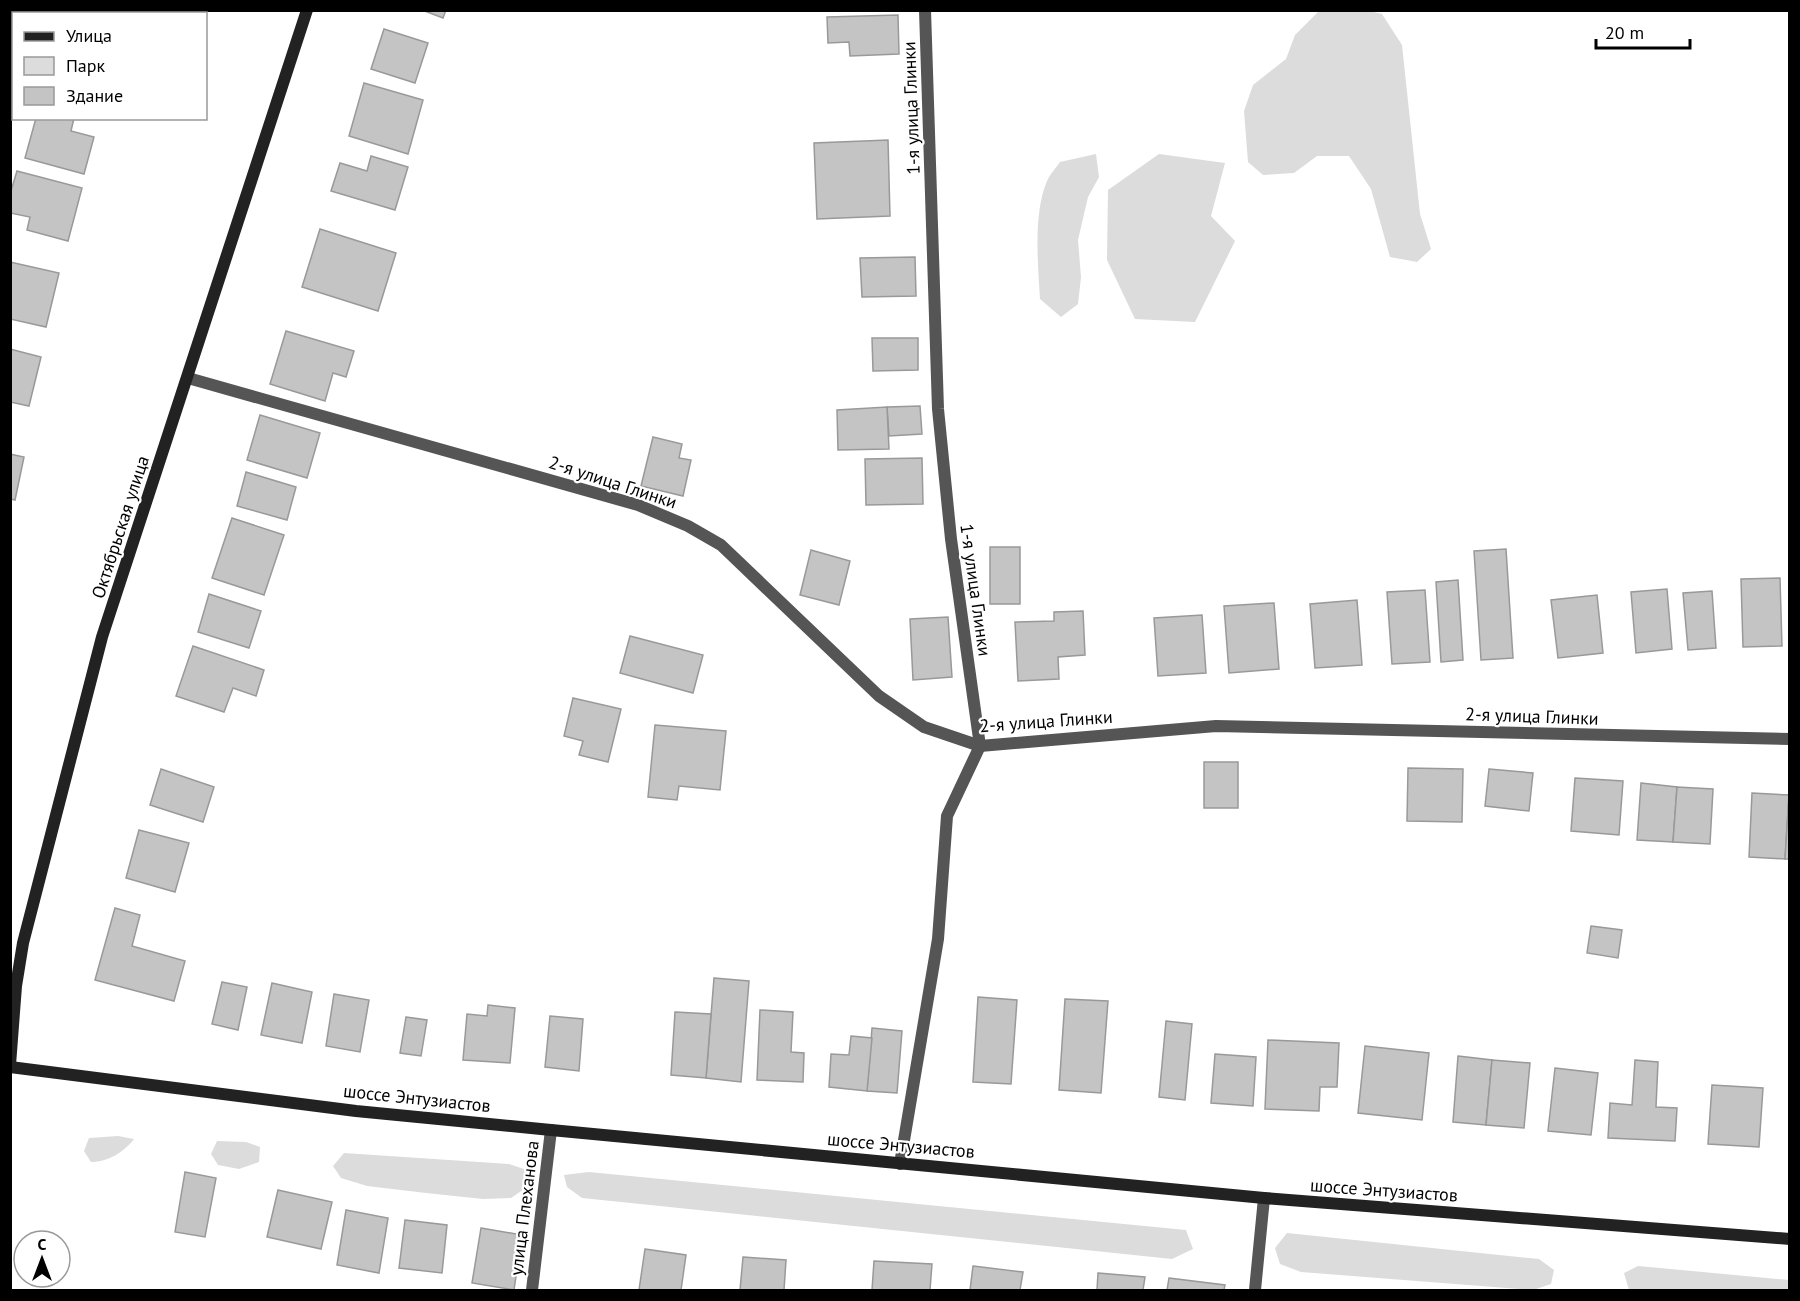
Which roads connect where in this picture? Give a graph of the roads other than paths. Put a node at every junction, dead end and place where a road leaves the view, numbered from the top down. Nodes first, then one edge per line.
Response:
1 (307, 10) edge
2 (925, 10) edge
3 (188, 378) junction
4 (1790, 739) edge
5 (980, 746) junction
6 (10, 1066) edge
7 (551, 1130) junction
8 (900, 1164) junction
9 (1264, 1198) junction
10 (1790, 1239) edge
11 (532, 1290) edge
12 (1255, 1290) edge

1 - 3 main road, Октябрьская улица
2 - 5 street, 1-я улица Глинки
3 - 5 street, 2-я улица Глинки
3 - 6 main road, Октябрьская улица
4 - 5 street, 2-я улица Глинки
5 - 8 street
6 - 7 main road, шоссе Энтузиастов
7 - 8 main road, шоссе Энтузиастов
7 - 11 street, улица Плеханова
8 - 9 main road, шоссе Энтузиастов
9 - 10 main road, шоссе Энтузиастов
9 - 12 street

